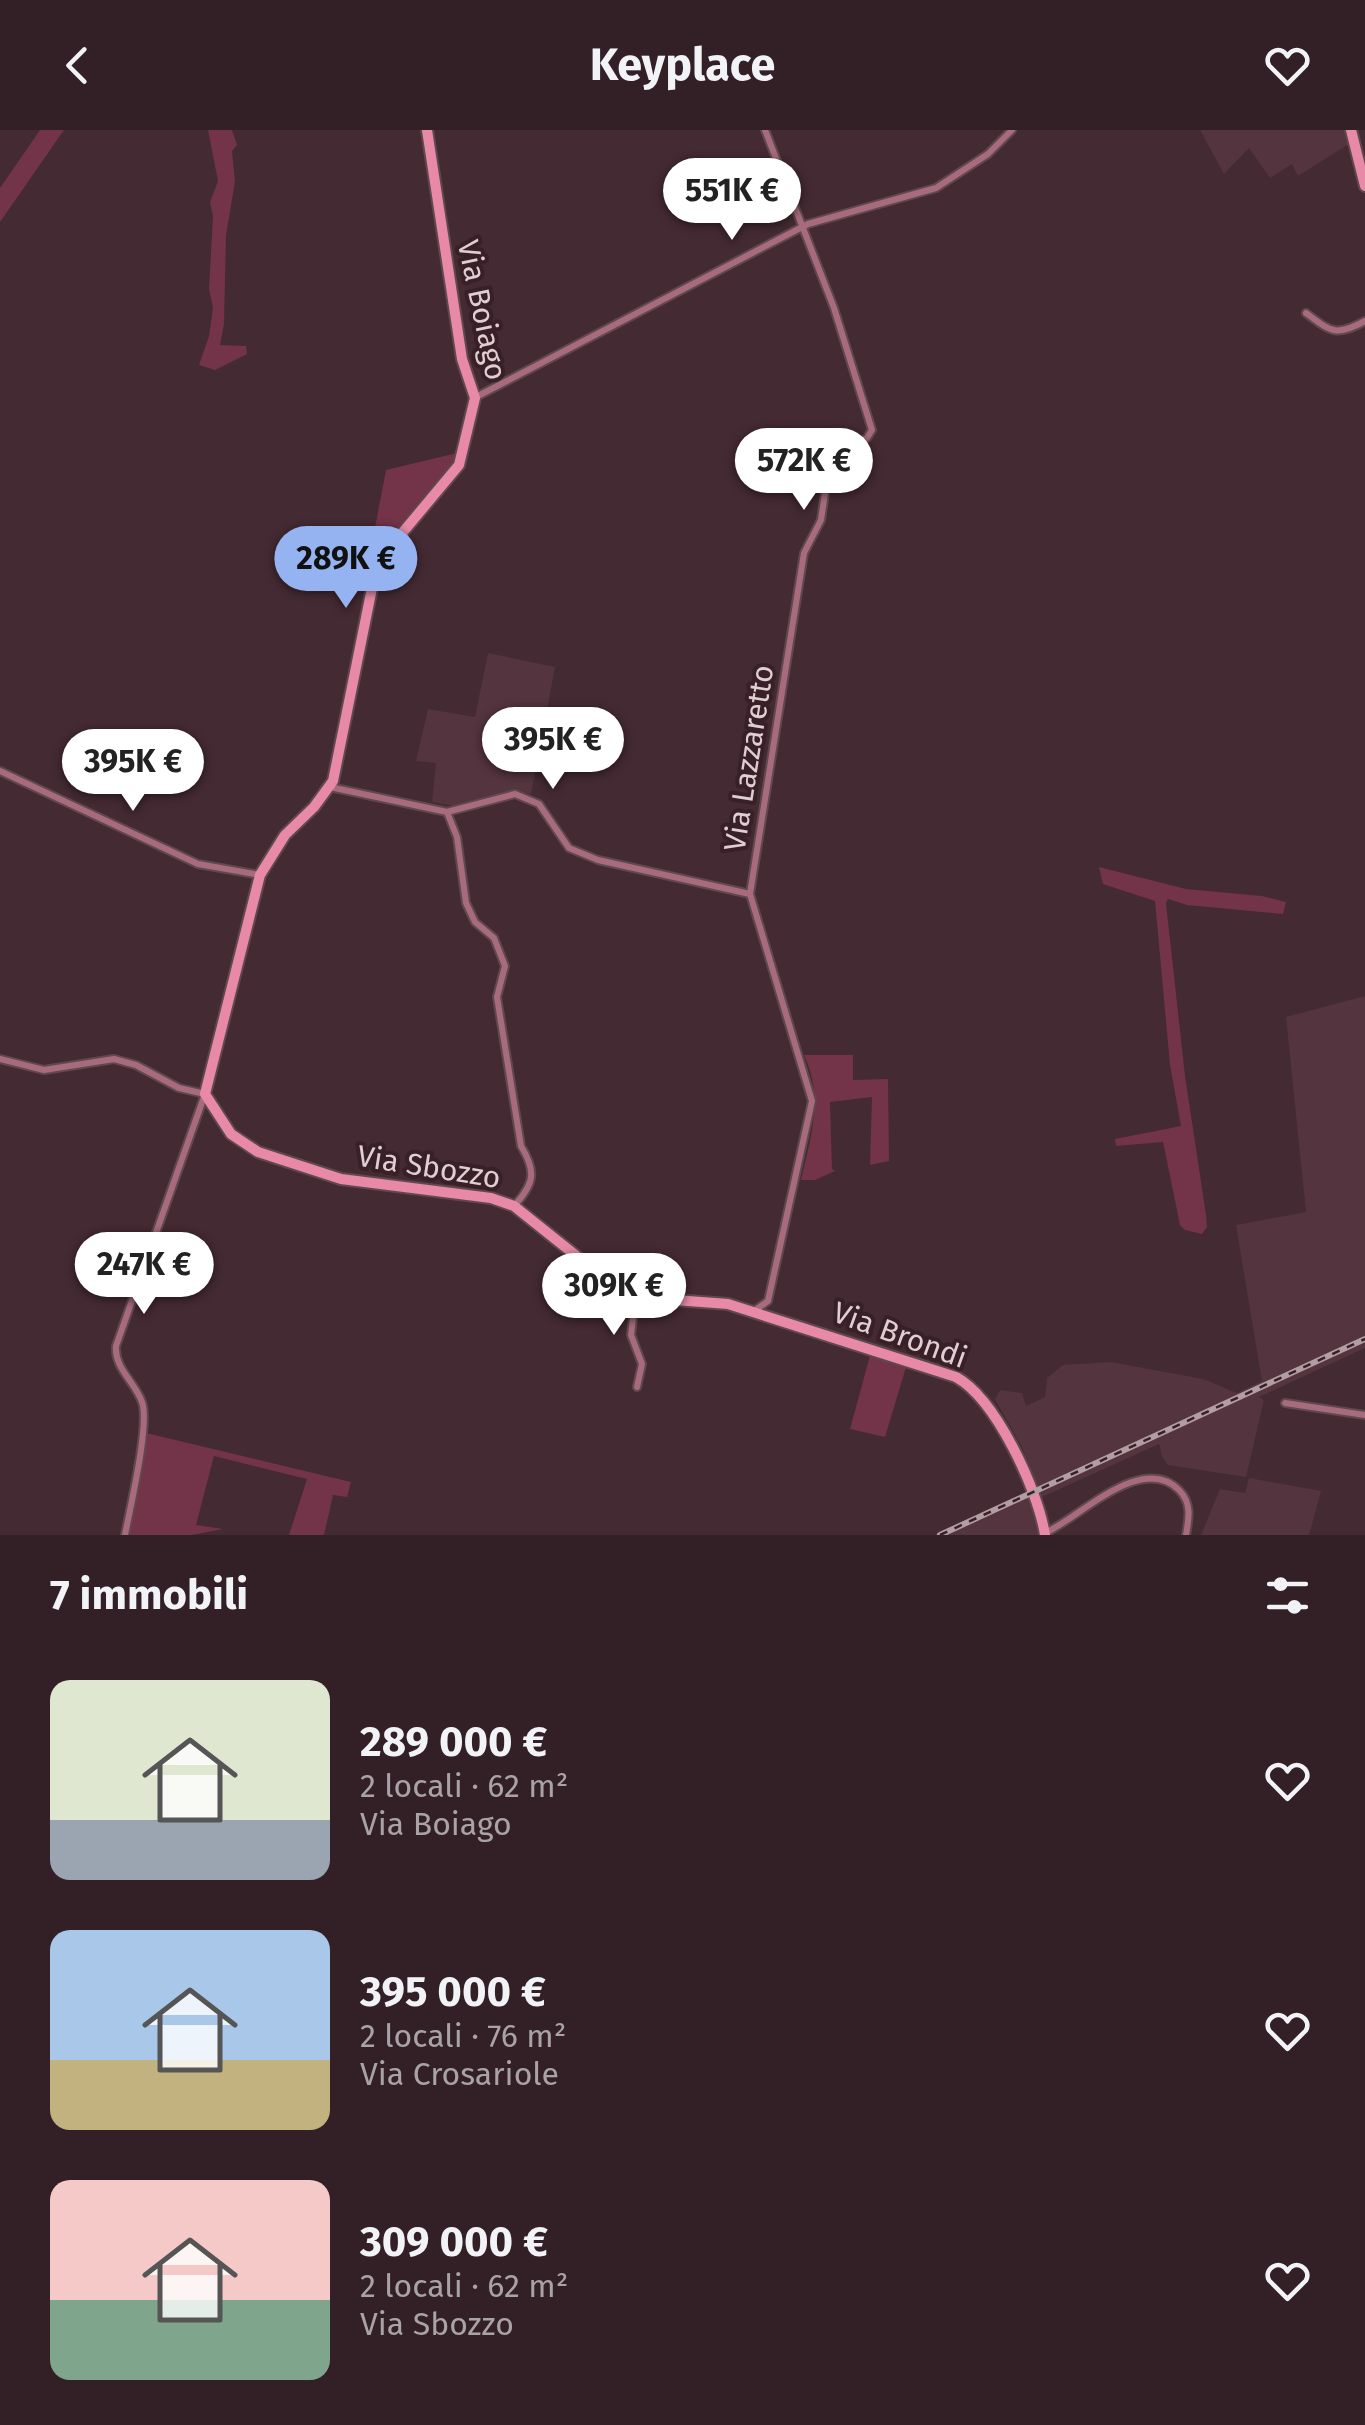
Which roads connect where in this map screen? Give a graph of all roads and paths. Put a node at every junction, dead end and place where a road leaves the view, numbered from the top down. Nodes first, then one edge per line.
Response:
1 (426, 130) edge
2 (764, 130) edge
3 (1012, 130) edge
4 (1351, 130) edge
5 (1365, 186) edge
6 (803, 226) junction
7 (1306, 314) dead end
8 (1365, 321) edge
9 (475, 398) junction
10 (0, 772) edge
11 (330, 787) junction
12 (447, 812) junction
13 (260, 875) junction
14 (750, 894) junction
15 (0, 1059) edge
16 (205, 1094) junction
17 (514, 1206) junction
18 (642, 1296) junction
19 (753, 1312) junction
20 (637, 1386) dead end
21 (1285, 1403) dead end
22 (1365, 1416) edge
23 (1045, 1534) edge
24 (125, 1535) edge
25 (1186, 1535) edge

1 - 9 street, Via Boiago
2 - 6 street
3 - 6 street
4 - 5 street
6 - 9 street
6 - 14 street, Via Lazzaretto
7 - 8 street
9 - 11 street, Via Boiago
10 - 13 street
11 - 12 street
11 - 13 street, Via Boiago
12 - 14 street
12 - 17 street
13 - 16 street, Via Boiago
14 - 19 street, Via Lazzaretto
15 - 16 street
16 - 17 street, Via Sbozzo
16 - 24 street
17 - 18 street, Via Sbozzo
18 - 19 street, Via Brondi
18 - 20 street
19 - 23 street, Via Brondi
21 - 22 street
23 - 25 street

